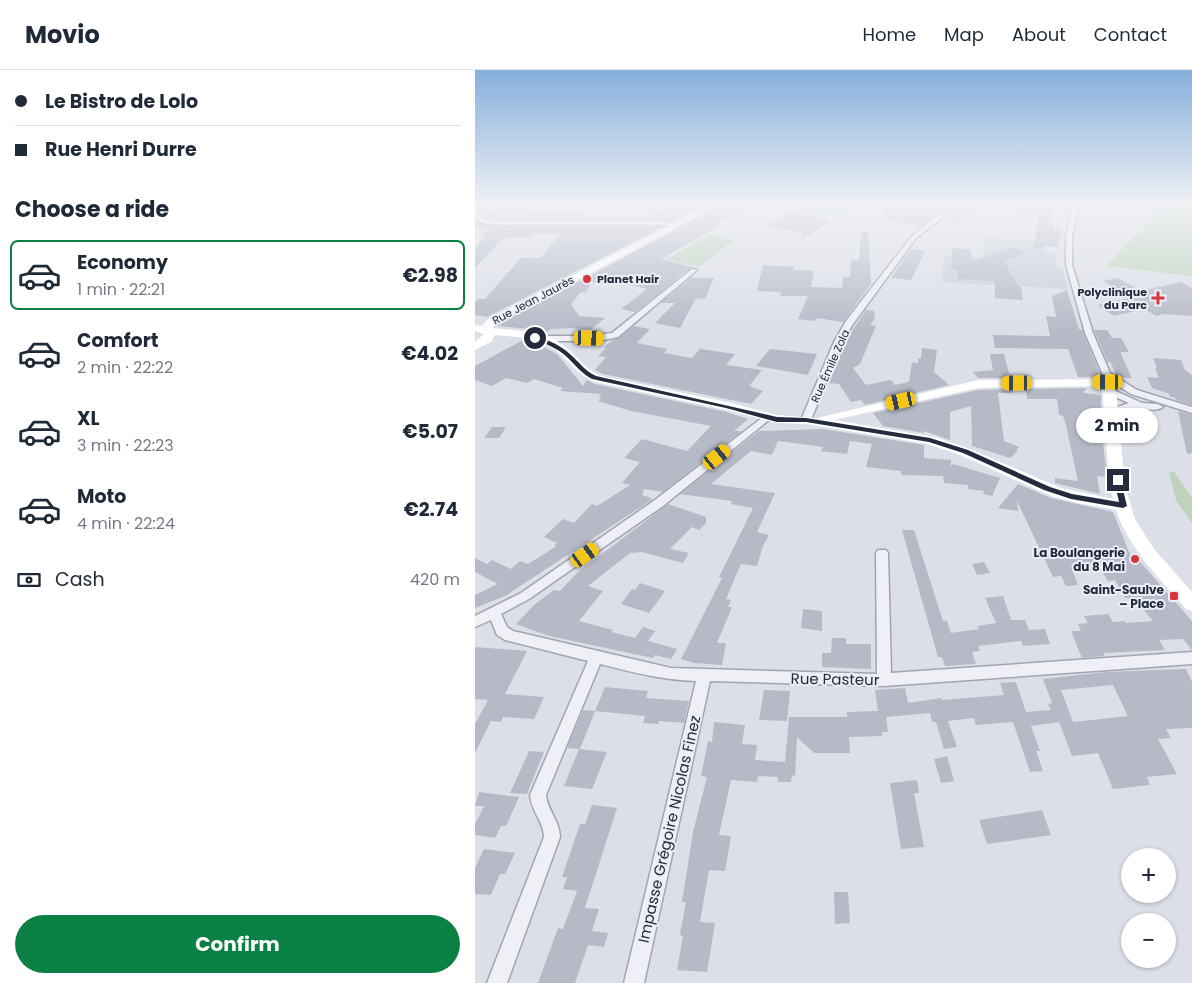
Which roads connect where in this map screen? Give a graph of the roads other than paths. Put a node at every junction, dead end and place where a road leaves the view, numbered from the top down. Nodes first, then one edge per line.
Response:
1 (631, 247) edge
2 (632, 247) edge
3 (907, 247) edge
4 (1069, 247) edge
5 (694, 270) dead end
6 (475, 327) edge
7 (524, 336) joint
8 (484, 338) edge
9 (540, 339) junction
10 (1108, 385) junction
11 (1147, 401) junction
12 (1192, 411) edge
13 (1112, 412) junction
14 (767, 417) junction
15 (806, 420) junction
16 (1123, 506) junction
17 (883, 553) dead end
18 (1192, 604) edge
19 (494, 613) junction
20 (475, 622) edge
21 (596, 657) junction
22 (1192, 658) edge
23 (704, 675) junction
24 (884, 680) junction
25 (497, 983) edge
26 (634, 983) edge

1 - 6 main road, Rue Jean Jaurès
2 - 8 main road, Rue Jean Jaurès
3 - 15 street, Rue Émile Zola
4 - 10 street
5 - 9 street
6 - 8 main road
7 - 8 main road
7 - 9 street
9 - 14 street
10 - 11 street
10 - 11 street
10 - 13 street
10 - 15 main road
11 - 12 street
11 - 13 street
13 - 16 street
14 - 15 street
14 - 19 street
15 - 16 main road
16 - 18 main road
17 - 24 street
19 - 20 street
19 - 21 street, Rue Pasteur
21 - 23 street, Rue Pasteur
21 - 25 street
22 - 24 street, Rue Pasteur
23 - 24 street, Rue Pasteur
23 - 26 street, Impasse Grégoire Nicolas Finez

